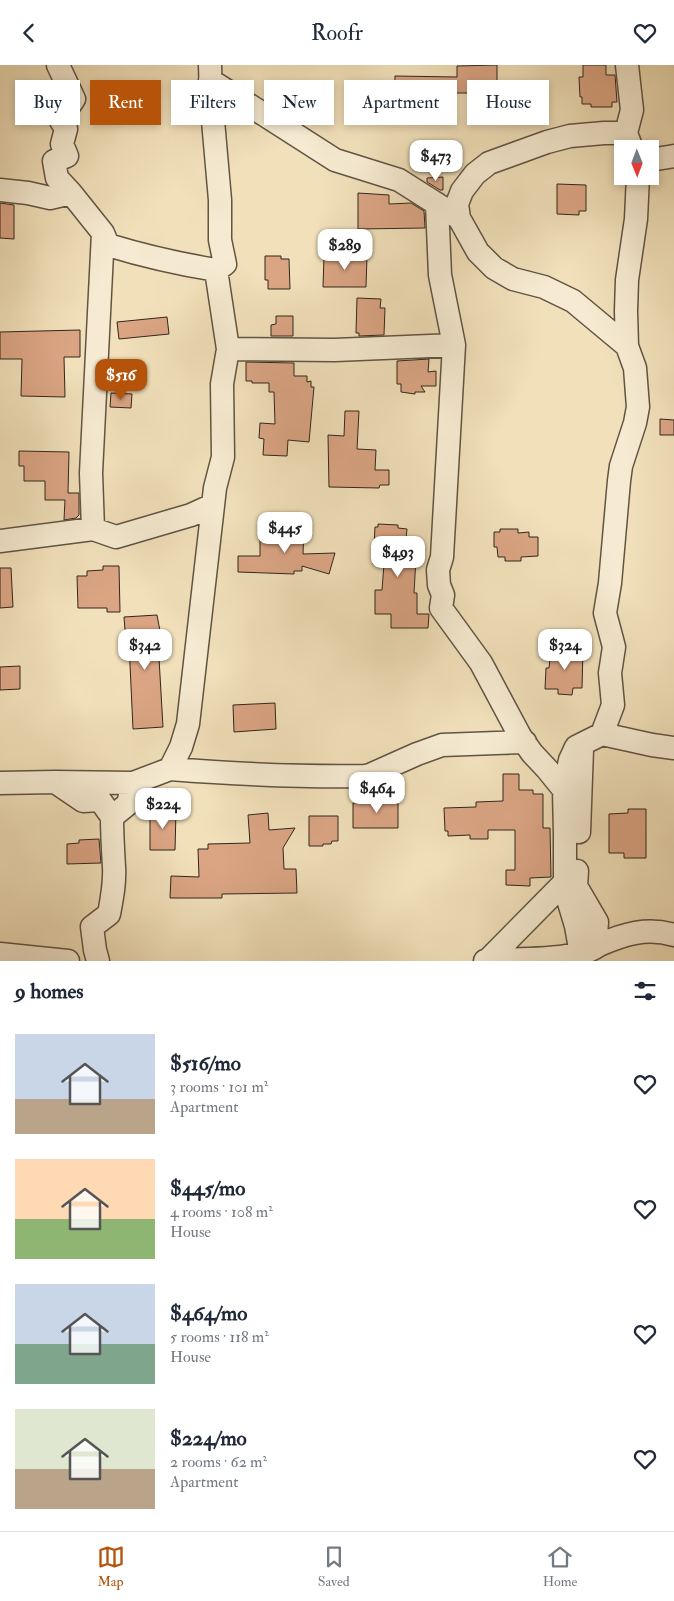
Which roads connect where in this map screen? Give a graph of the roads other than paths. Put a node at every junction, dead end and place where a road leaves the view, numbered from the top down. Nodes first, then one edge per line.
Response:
1 (58, 65) edge
2 (627, 65) edge
3 (210, 73) edge
4 (626, 140) edge
5 (629, 140) edge
6 (674, 156) edge
7 (659, 157) edge
8 (638, 185) edge
9 (0, 190) edge
10 (71, 193) junction
11 (437, 204) junction
12 (460, 218) junction
13 (103, 233) junction
14 (216, 270) junction
15 (454, 345) junction
16 (627, 346) junction
17 (228, 349) junction
18 (214, 505) junction
19 (93, 529) junction
20 (0, 541) edge
21 (592, 739) junction
22 (525, 742) junction
23 (674, 748) edge
24 (170, 769) junction
25 (55, 782) junction
26 (0, 783) edge
27 (134, 783) junction
28 (564, 790) junction
29 (112, 817) junction
30 (565, 882) junction
31 (674, 935) edge
32 (588, 951) junction
33 (0, 954) edge
34 (68, 961) edge
35 (98, 961) edge
36 (486, 961) edge

1 - 10 street
2 - 5 street
3 - 11 street
3 - 14 street
4 - 12 street
6 - 7 street
8 - 16 street
9 - 10 street
10 - 13 street
11 - 12 street
11 - 15 street
12 - 16 street
13 - 14 street
13 - 19 street
14 - 17 street
15 - 17 street
15 - 22 street
16 - 21 street
17 - 18 street
18 - 19 street
18 - 24 street
19 - 20 street
21 - 23 street
21 - 28 street
21 - 32 street
22 - 24 street
22 - 28 street
24 - 27 street
25 - 26 street
25 - 27 street
25 - 29 street
27 - 29 street
28 - 30 street
29 - 35 street
30 - 32 street
30 - 36 street
31 - 32 street
32 - 36 street
33 - 34 street

